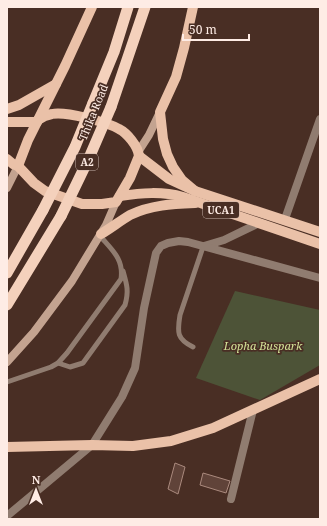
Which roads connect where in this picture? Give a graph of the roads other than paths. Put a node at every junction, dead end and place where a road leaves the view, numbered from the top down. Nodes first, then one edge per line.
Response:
1 (92, 7) edge
2 (128, 7) edge
3 (145, 7) edge
4 (193, 7) edge
5 (56, 84) junction
6 (7, 109) edge
7 (160, 112) junction
8 (320, 119) edge
9 (37, 121) junction
10 (7, 122) edge
11 (139, 154) junction
12 (7, 159) edge
13 (18, 166) junction
14 (7, 188) edge
15 (195, 191) junction
16 (118, 199) junction
17 (203, 203) junction
18 (285, 220) junction
19 (259, 223) junction
20 (320, 232) edge
21 (101, 235) junction
22 (320, 244) edge
23 (203, 246) junction
24 (122, 266) junction
25 (7, 273) edge
26 (320, 278) edge
27 (7, 305) edge
28 (193, 347) dead end
29 (7, 362) edge
30 (58, 363) junction
31 (320, 379) edge
32 (7, 382) edge
33 (253, 410) junction
34 (92, 445) junction
35 (7, 447) edge
36 (231, 498) dead end
37 (7, 516) edge

1 - 5 main road
2 - 25 highway, Thika Road / A2, bridge
3 - 27 highway, Thika Road / A2, bridge
4 - 7 main road
5 - 6 main road
5 - 9 main road
7 - 11 main road
7 - 15 main road
8 - 18 street
9 - 10 main road
9 - 11 main road
9 - 13 main road
11 - 15 main road, UCA1
11 - 16 main road
12 - 13 main road
13 - 14 main road
13 - 16 main road
15 - 18 main road, UCA1
16 - 17 main road, UCA1
16 - 21 main road
17 - 19 main road, UCA1
17 - 21 main road
18 - 20 main road, UCA1
19 - 22 main road, UCA1
19 - 23 street
21 - 24 lane
21 - 29 main road
23 - 26 street
23 - 28 lane
23 - 34 street
24 - 30 lane
24 - 30 lane
30 - 32 lane
31 - 33 main road
33 - 34 main road
33 - 36 street
34 - 35 main road
34 - 37 street

